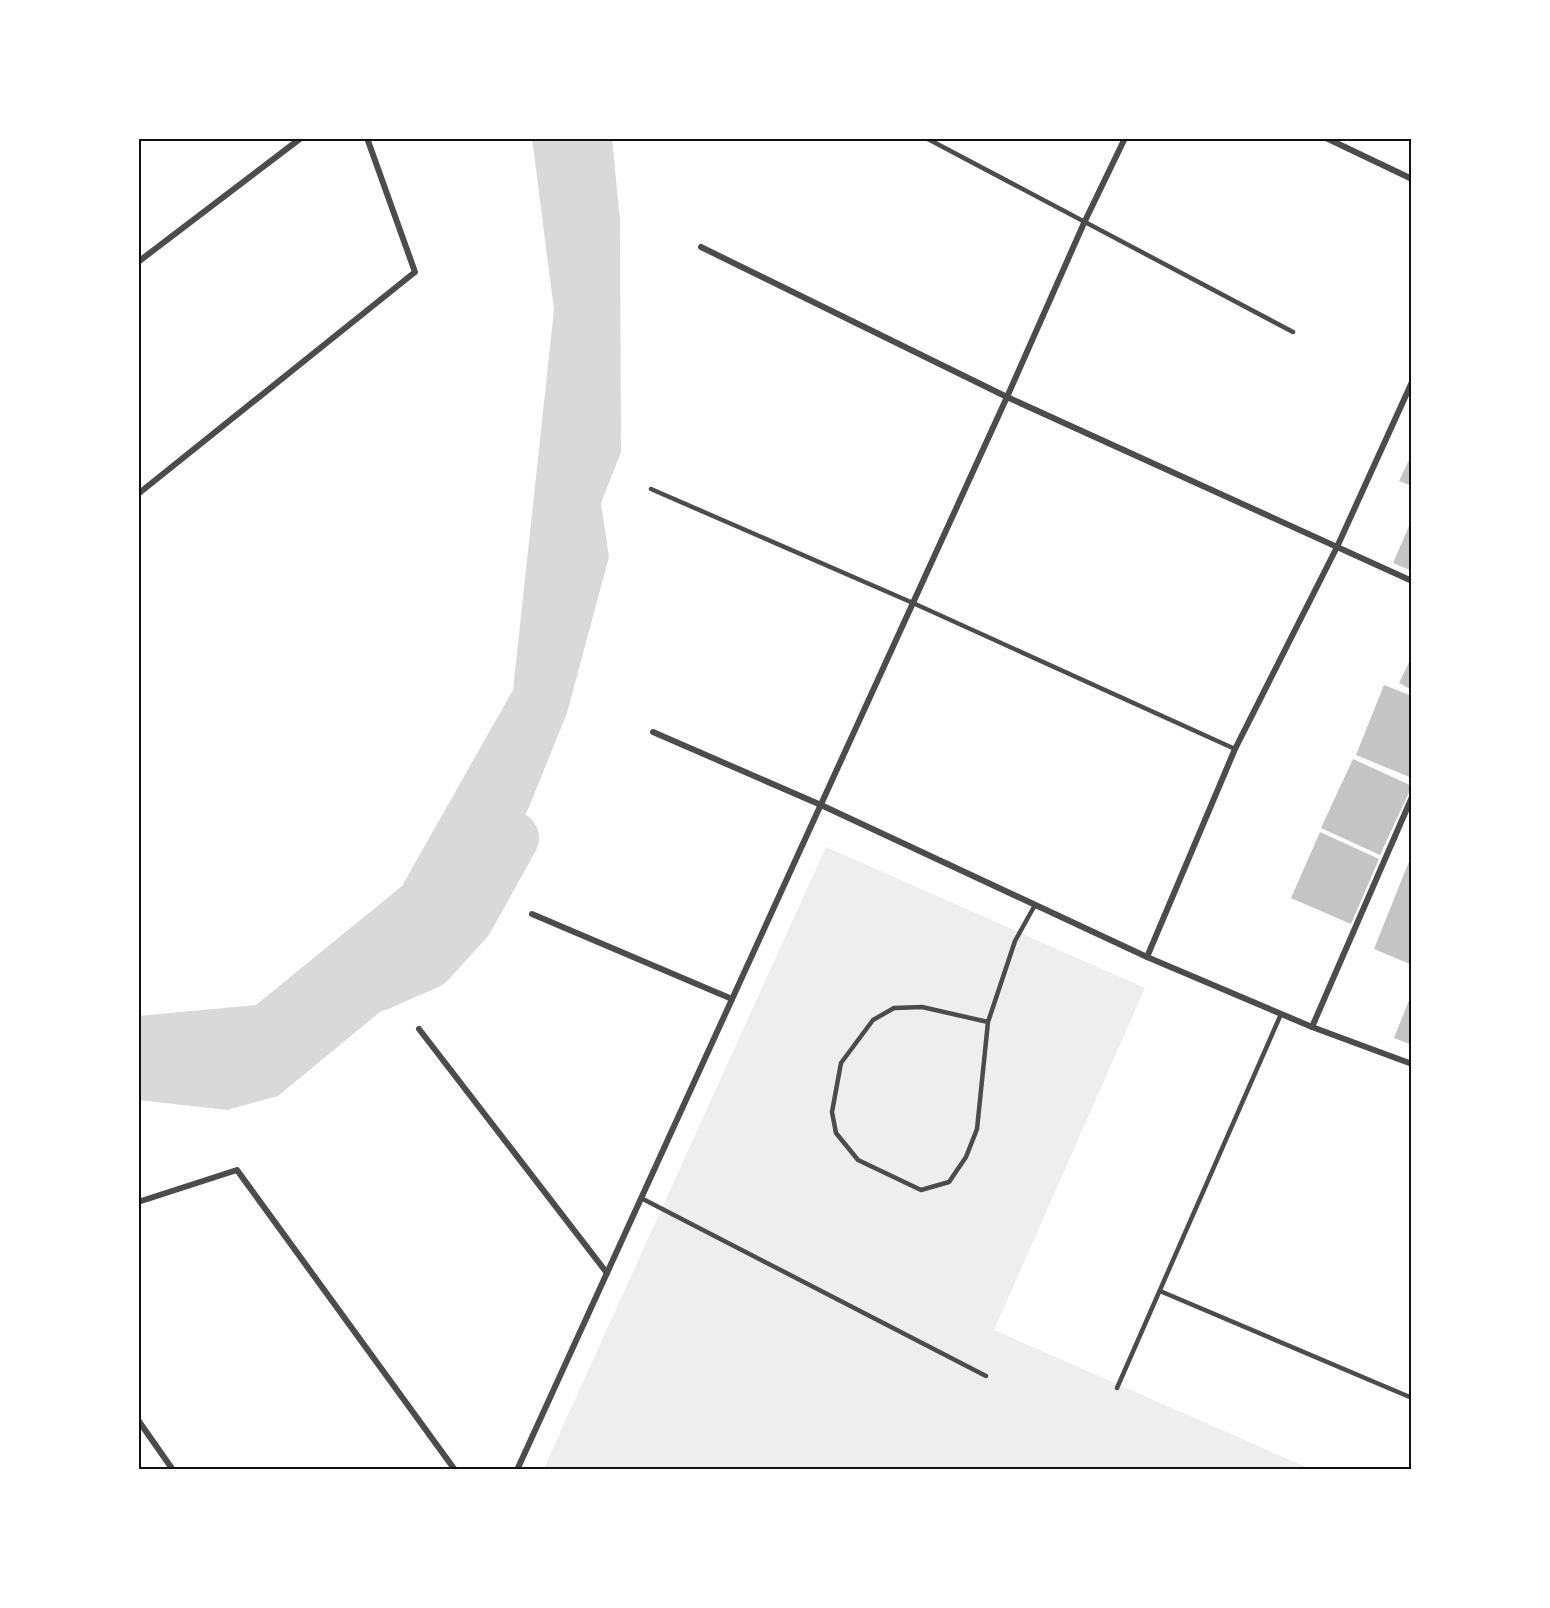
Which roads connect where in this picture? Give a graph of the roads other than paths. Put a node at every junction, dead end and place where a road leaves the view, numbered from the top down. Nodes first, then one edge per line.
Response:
1 (301, 138) edge
2 (367, 138) edge
3 (926, 138) edge
4 (1125, 138) edge
5 (1326, 138) edge
6 (1412, 179) edge
7 (1084, 223) junction
8 (701, 248) dead end
9 (138, 262) edge
10 (1293, 333) dead end
11 (1412, 382) edge
12 (1007, 397) junction
13 (651, 489) dead end
14 (138, 494) edge
15 (1337, 547) junction
16 (1412, 581) edge
17 (913, 603) junction
18 (653, 732) dead end
19 (1235, 749) junction
20 (1412, 797) edge
21 (821, 805) junction
22 (1035, 905) junction
23 (531, 914) dead end
24 (1147, 957) junction
25 (732, 999) junction
26 (1281, 1014) junction
27 (988, 1022) junction
28 (1312, 1027) junction
29 (419, 1029) dead end
30 (1412, 1064) edge
31 (641, 1198) junction
32 (138, 1202) edge
33 (607, 1273) junction
34 (1160, 1291) junction
35 (986, 1376) dead end
36 (1118, 1388) dead end
37 (1412, 1398) edge
38 (138, 1420) edge
39 (173, 1470) edge
40 (455, 1470) edge
41 (517, 1470) edge

1 - 9 street
2 - 14 street
3 - 7 lane
4 - 7 street
5 - 6 street
7 - 10 lane
7 - 12 street
8 - 12 street
11 - 15 street
12 - 15 street
12 - 17 street
13 - 17 lane
15 - 16 street
15 - 19 street
17 - 19 lane
17 - 21 street
18 - 21 street
19 - 24 street
20 - 28 street
21 - 22 street
21 - 25 street
22 - 24 street
22 - 27 lane
23 - 25 street
24 - 26 street
25 - 31 street
26 - 28 street
26 - 34 lane
27 - 27 lane
28 - 30 street
29 - 33 street
31 - 33 street
31 - 35 lane
32 - 40 street
33 - 41 street
34 - 36 lane
34 - 37 lane
38 - 39 street

